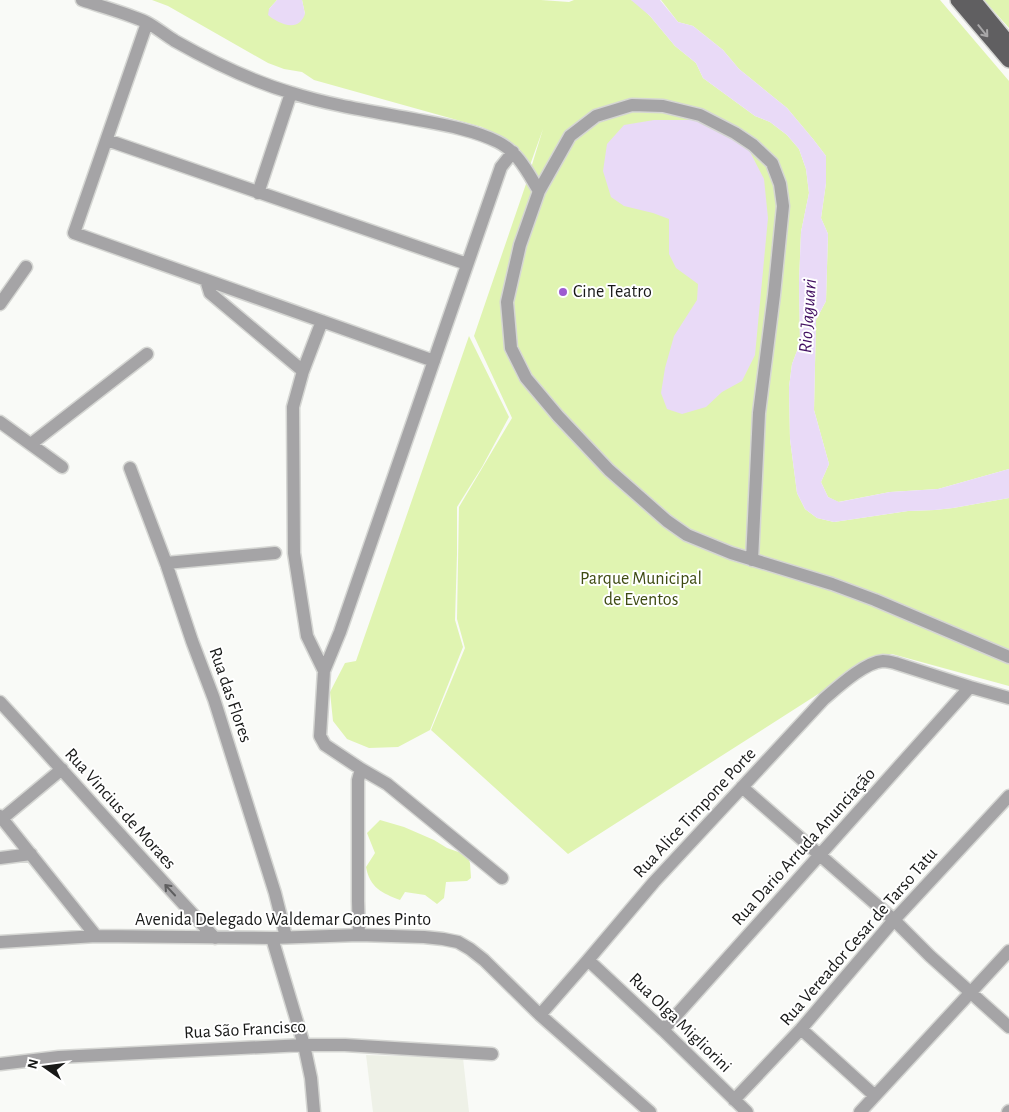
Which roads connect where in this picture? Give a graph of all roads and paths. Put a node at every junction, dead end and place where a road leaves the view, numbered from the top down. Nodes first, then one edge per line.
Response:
1 (82, 0) edge
2 (958, 0) edge
3 (973, 0) edge
4 (147, 23) junction
5 (1009, 44) edge
6 (1009, 60) edge
7 (291, 93) junction
8 (107, 140) junction
9 (513, 152) junction
10 (539, 191) junction
11 (258, 193) junction
12 (467, 264) junction
13 (26, 267) dead end
14 (206, 280) junction
15 (0, 304) edge
16 (322, 321) junction
17 (147, 354) dead end
18 (434, 360) junction
19 (303, 371) junction
20 (0, 422) edge
21 (31, 444) junction
22 (62, 467) dead end
23 (130, 468) dead end
24 (275, 553) dead end
25 (752, 560) junction
26 (166, 563) junction
27 (1009, 657) edge
28 (324, 671) junction
29 (970, 687) junction
30 (1009, 698) edge
31 (0, 702) edge
32 (62, 769) junction
33 (361, 769) junction
34 (742, 787) junction
35 (1009, 796) edge
36 (1, 817) edge
37 (31, 854) junction
38 (820, 855) junction
39 (0, 858) edge
40 (502, 878) dead end
41 (894, 920) junction
42 (359, 934) junction
43 (96, 936) junction
44 (215, 938) junction
45 (272, 938) junction
46 (286, 938) junction
47 (0, 942) edge
48 (1009, 951) edge
49 (588, 960) junction
50 (971, 993) junction
51 (540, 1015) junction
52 (1009, 1026) edge
53 (801, 1029) junction
54 (663, 1030) junction
55 (304, 1044) junction
56 (492, 1054) dead end
57 (0, 1064) edge
58 (875, 1096) junction
59 (734, 1100) junction
60 (314, 1112) edge
61 (650, 1112) edge
62 (747, 1112) edge
63 (860, 1112) edge

1 - 4 street
2 -> 6 main road
3 - 5 main road
4 - 7 street
4 - 8 street
7 - 9 street
7 - 11 street
8 - 11 street
8 - 14 street
9 - 10 street
9 - 12 street
10 - 25 street
10 - 25 street
11 - 12 street
12 - 18 street
13 - 15 street
14 - 16 street
14 - 19 street
16 - 18 street
16 - 19 street
17 - 21 street
18 - 28 street
19 - 28 street
20 - 21 street
21 - 22 street
23 - 26 street, Rua das Flores
24 - 26 street
25 - 27 street
26 - 46 street, Rua das Flores
28 - 33 street
29 - 30 street
29 - 34 street, Rua Alice Timpone Porte
29 - 38 street, Rua Dario Arruda Anunciação
31 - 32 street, Rua Vincius de Moraes
32 - 36 street
44 -> 32 street, Rua Vincius de Moraes
33 - 40 street
33 - 42 street
34 - 38 street
34 - 49 street, Rua Alice Timpone Porte
35 - 41 street, Rua Vereador Cesar de Tarso Tatu
36 - 37 street
37 - 39 street
37 - 43 street
38 - 41 street
38 - 54 street, Rua Dario Arruda Anunciação
41 - 50 street
41 - 53 street, Rua Vereador Cesar de Tarso Tatu
42 - 46 street, Avenida Delegado Waldemar Gomes Pinto
42 - 51 street, Avenida Delegado Waldemar Gomes Pinto
43 - 44 street, Avenida Delegado Waldemar Gomes Pinto
43 - 47 street, Avenida Delegado Waldemar Gomes Pinto
44 - 45 street, Avenida Delegado Waldemar Gomes Pinto
45 - 46 street, Avenida Delegado Waldemar Gomes Pinto
45 - 55 street
48 - 50 street
49 - 51 street, Rua Alice Timpone Porte
49 - 54 street, Rua Olga Migliorini
50 - 52 street
50 - 58 street
51 - 61 street, Avenida Delegado Waldemar Gomes Pinto
53 - 58 street
53 - 59 street, Rua Vereador Cesar de Tarso Tatu
54 - 59 street, Rua Olga Migliorini
55 - 56 street, Rua São Francisco
55 - 57 street, Rua São Francisco
55 - 60 street
58 - 63 street
59 - 62 street, Rua Olga Migliorini

